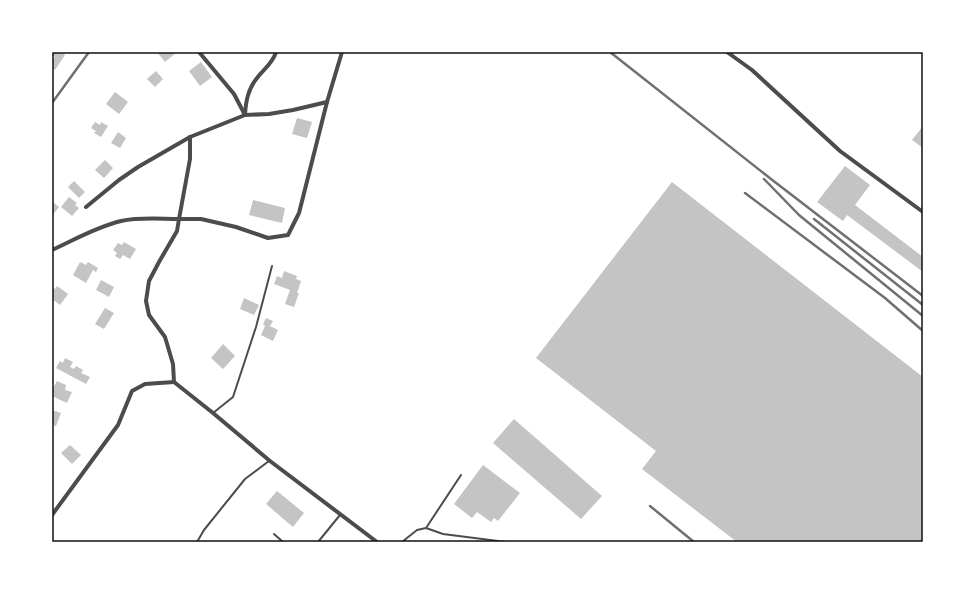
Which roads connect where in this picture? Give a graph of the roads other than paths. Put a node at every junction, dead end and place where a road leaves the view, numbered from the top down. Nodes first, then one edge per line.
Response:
1 (199, 52) edge
2 (276, 52) edge
3 (342, 52) edge
4 (727, 52) edge
5 (327, 102) junction
6 (245, 115) junction
7 (190, 138) junction
8 (86, 207) dead end
9 (923, 212) edge
10 (179, 218) junction
11 (52, 250) edge
12 (272, 266) dead end
13 (174, 382) junction
14 (213, 413) junction
15 (270, 461) junction
16 (461, 475) dead end
17 (341, 514) junction
18 (52, 515) edge
19 (426, 528) junction
20 (274, 534) dead end
21 (197, 542) edge
22 (283, 542) edge
23 (318, 542) edge
24 (377, 542) edge
25 (402, 542) edge
26 (506, 542) edge

1 - 6 street
2 - 6 street
3 - 5 street
4 - 9 street
5 - 6 street
5 - 10 street
6 - 7 street
7 - 8 street
7 - 10 street
10 - 11 street
10 - 13 street
12 - 14 lane
13 - 14 street
13 - 18 street
14 - 15 street
15 - 17 street
15 - 21 lane
16 - 19 lane
17 - 23 lane
17 - 24 street
19 - 25 lane
19 - 26 lane
20 - 22 lane

